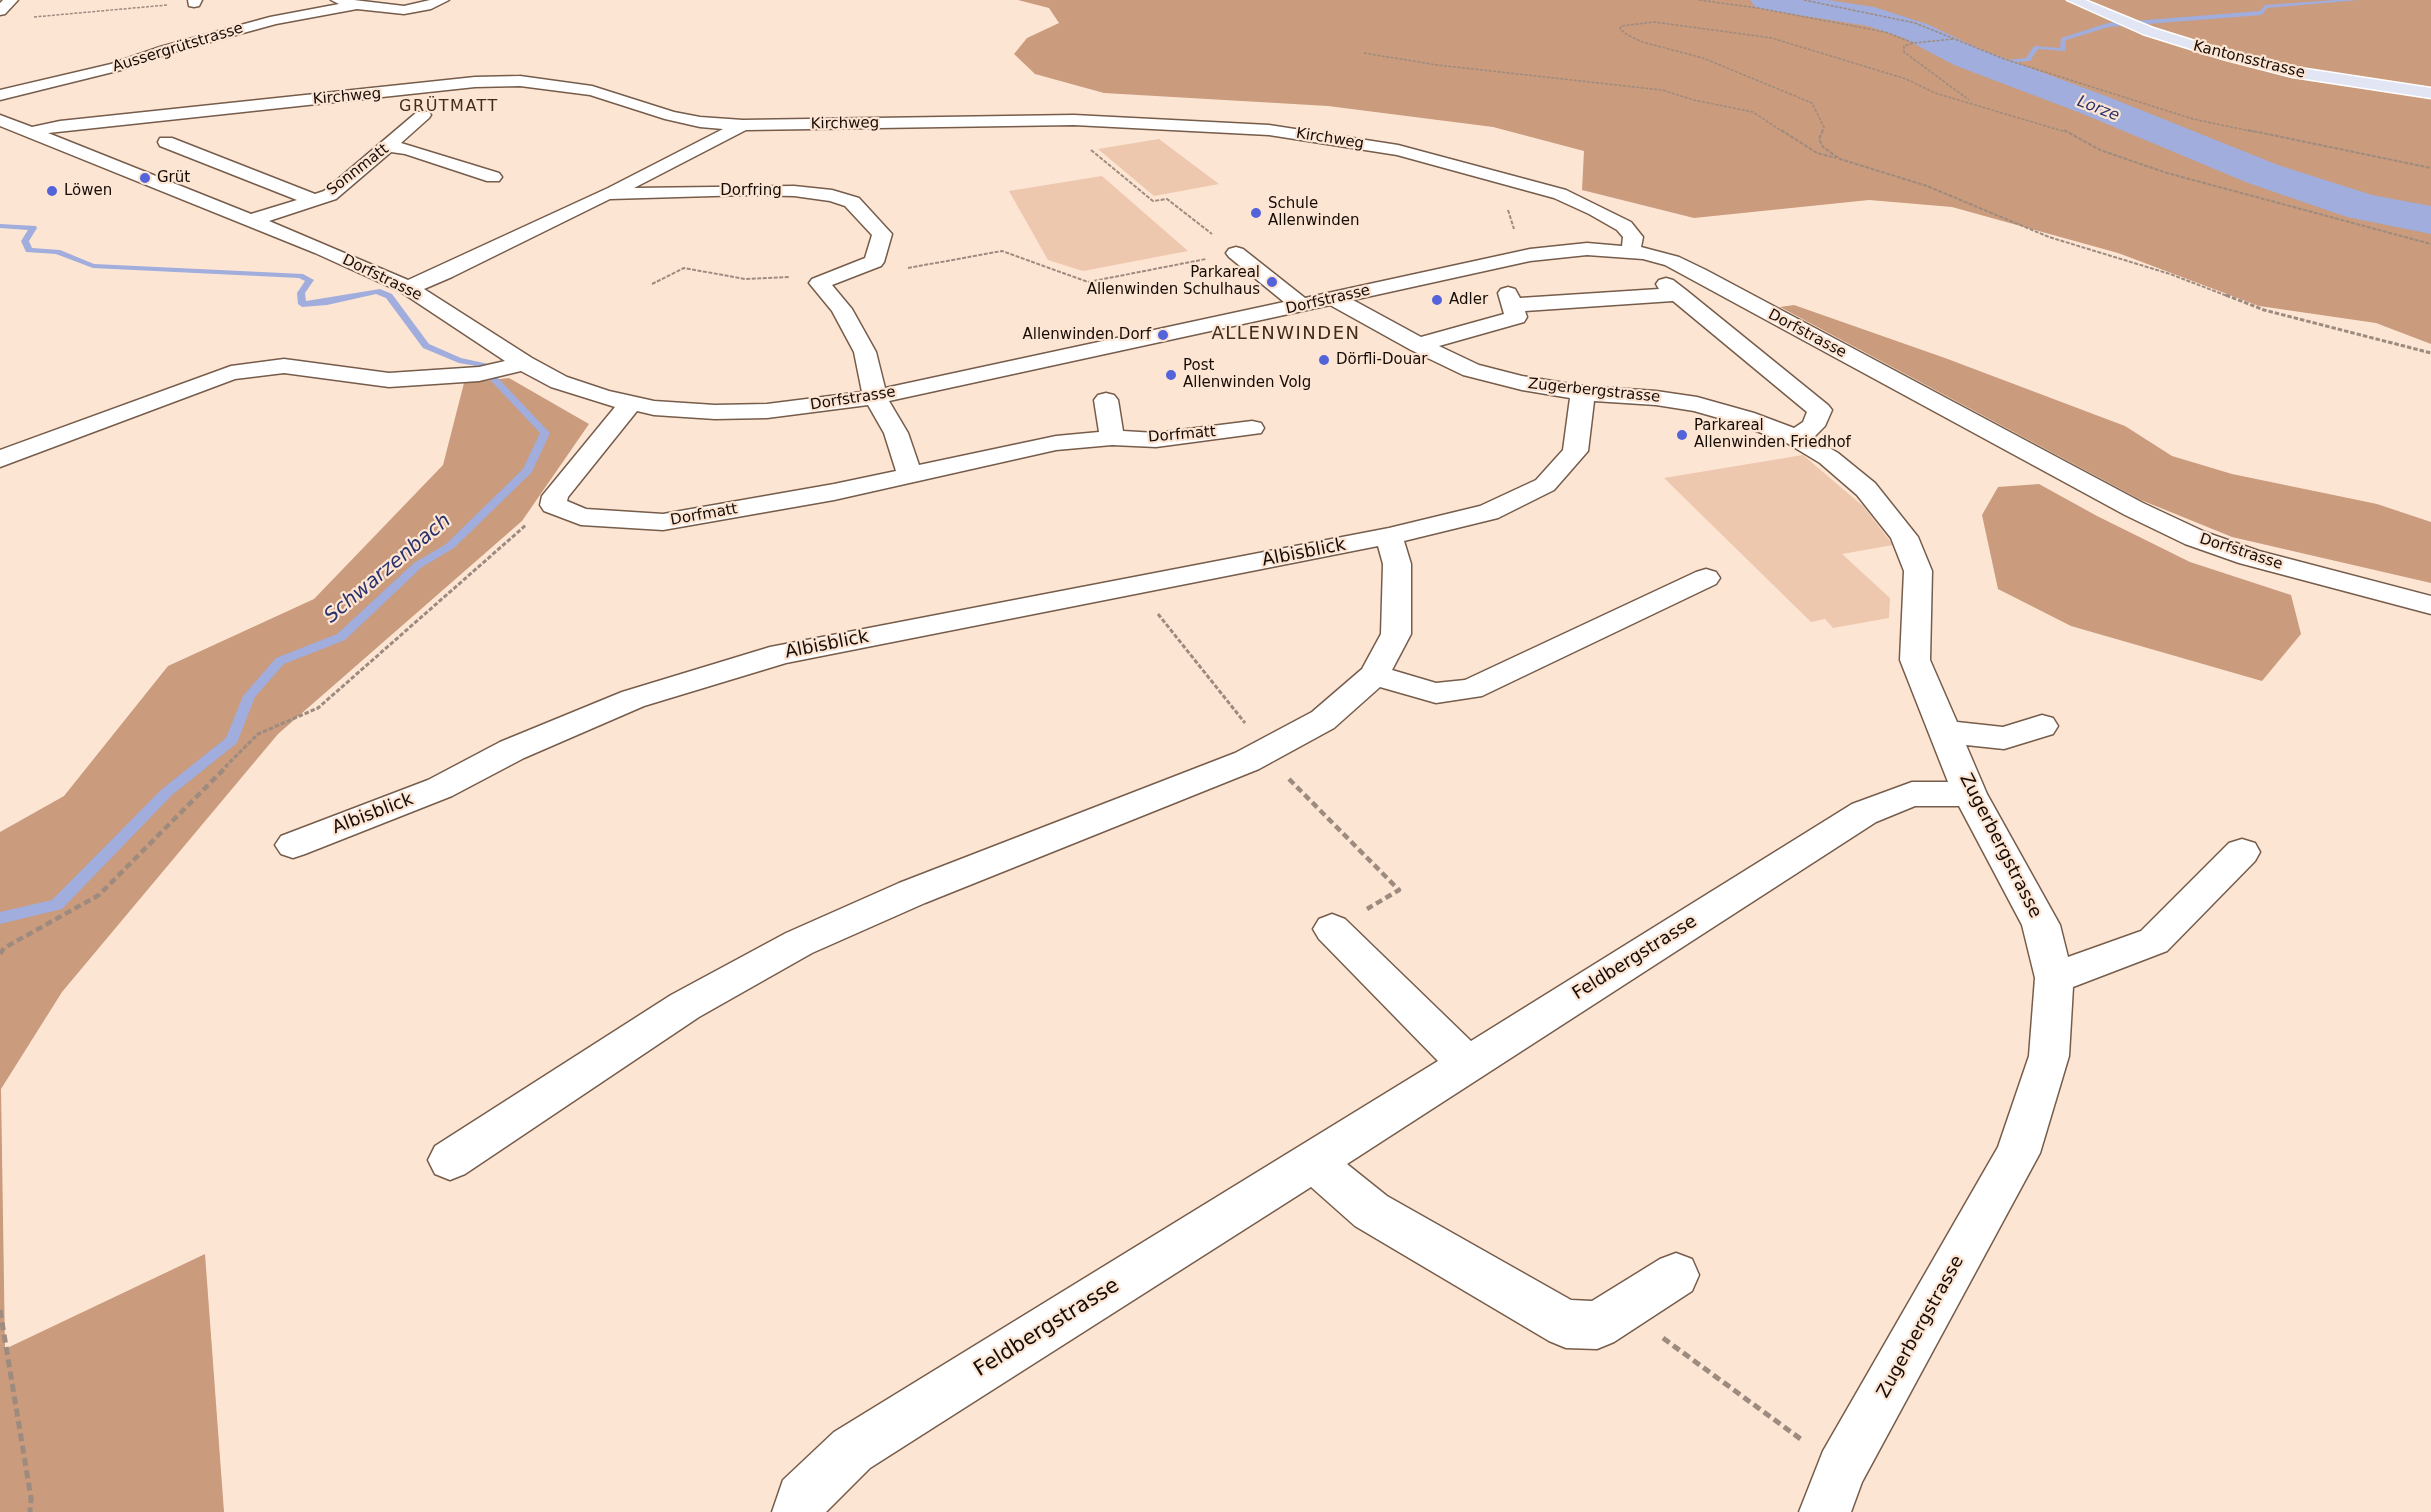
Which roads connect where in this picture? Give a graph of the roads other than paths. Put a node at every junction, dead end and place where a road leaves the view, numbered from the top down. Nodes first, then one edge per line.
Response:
1 (11, 0) edge
2 (338, 0) edge
3 (442, 0) edge
4 (2074, 0) edge
5 (357, 5) junction
6 (0, 11) edge
7 (2431, 93) edge
8 (0, 95) edge
9 (423, 115) dead end
10 (0, 120) edge
11 (743, 125) junction
12 (30, 132) junction
13 (166, 142) dead end
14 (388, 146) junction
15 (493, 177) dead end
16 (607, 194) junction
17 (314, 200) junction
18 (249, 221) junction
19 (1631, 251) junction
20 (1236, 253) road end
21 (1504, 281) dead end
22 (408, 288) junction
23 (1334, 298) junction
24 (1512, 305) junction
25 (1302, 306) junction
26 (1419, 345) junction
27 (524, 363) junction
28 (1583, 393) junction
29 (875, 397) junction
30 (1106, 400) dead end
31 (631, 403) junction
32 (1252, 428) dead end
33 (1112, 438) junction
34 (1796, 438) junction
35 (0, 459) edge
36 (910, 476) junction
37 (1389, 536) junction
38 (1706, 578) dead end
39 (2431, 605) edge
40 (1374, 675) junction
41 (2042, 726) dead end
42 (1945, 732) junction
43 (1970, 794) junction
44 (293, 845) dead end
45 (2242, 852) dead end
46 (1332, 928) dead end
47 (2054, 978) junction
48 (1468, 1064) junction
49 (450, 1160) dead end
50 (1313, 1162) junction
51 (1676, 1275) dead end
52 (798, 1512) edge
53 (1825, 1512) edge

1 - 6 street
2 - 5 street
3 - 5 street
4 - 7 main road, Kantonsstrasse
5 - 8 street, Aussergrütstrasse
9 - 14 street, Sonnmatt
10 - 12 street, Dorfstrasse
11 - 12 street, Kirchweg
11 - 16 street
11 - 19 street, Kirchweg
12 - 18 street, Dorfstrasse
13 - 17 street
14 - 15 street
14 - 17 street, Sonnmatt
16 - 22 street, Dorfring
16 - 29 street, Dorfring
17 - 18 street, Sonnmatt
18 - 22 street, Dorfstrasse
19 - 23 street, Dorfstrasse
19 - 39 street, Dorfstrasse
20 - 25 street
21 - 24 street
22 - 27 street, Dorfstrasse
23 - 25 street, Dorfstrasse
23 - 26 street, Zugerbergstrasse
24 - 26 street
24 - 34 street
25 - 29 street, Dorfstrasse
26 - 28 street, Zugerbergstrasse
27 - 31 street, Dorfstrasse
27 - 35 street
28 - 34 street, Zugerbergstrasse
28 - 37 street, Albisblick
29 - 31 street, Dorfstrasse
29 - 36 street
30 - 33 street
31 - 36 street, Dorfmatt
32 - 33 street, Dorfmatt
33 - 36 street, Dorfmatt
34 - 42 street, Zugerbergstrasse
37 - 40 street
37 - 44 street, Albisblick
38 - 40 street
40 - 49 street
41 - 42 street
42 - 43 street, Zugerbergstrasse
43 - 47 street, Zugerbergstrasse
43 - 48 street, Feldbergstrasse
45 - 47 street
46 - 48 street
47 - 53 street, Zugerbergstrasse
48 - 50 street, Feldbergstrasse
50 - 51 street
50 - 52 street, Feldbergstrasse

